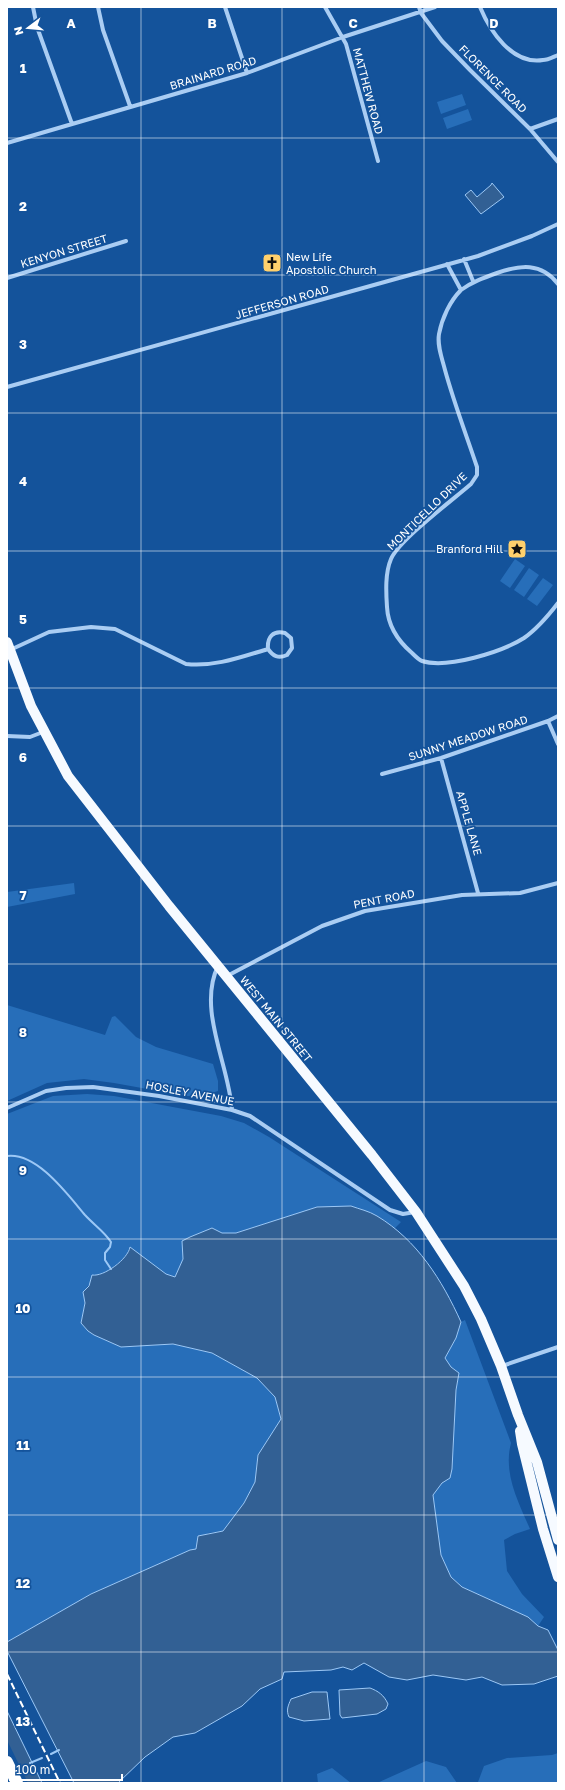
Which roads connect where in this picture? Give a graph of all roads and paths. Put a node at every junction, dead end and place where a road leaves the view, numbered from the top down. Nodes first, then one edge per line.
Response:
1 (33, 7) edge
2 (98, 7) edge
3 (225, 7) edge
4 (324, 7) edge
5 (419, 7) edge
6 (435, 7) edge
7 (480, 7) edge
8 (421, 13) junction
9 (343, 38) junction
10 (558, 55) edge
11 (247, 73) junction
12 (130, 106) junction
13 (558, 119) edge
14 (72, 124) junction
15 (530, 129) junction
16 (7, 143) edge
17 (378, 162) dead end
18 (558, 162) edge
19 (558, 224) edge
20 (126, 241) dead end
21 (464, 259) junction
22 (447, 264) junction
23 (7, 278) edge
24 (473, 281) junction
25 (558, 284) edge
26 (461, 290) junction
27 (7, 387) edge
28 (558, 603) edge
29 (8, 646) edge
30 (268, 649) junction
31 (558, 716) edge
32 (548, 721) junction
33 (43, 732) junction
34 (7, 736) edge
35 (558, 744) edge
36 (441, 758) junction
37 (382, 774) dead end
38 (558, 883) edge
39 (478, 893) junction
40 (218, 965) junction
41 (227, 976) junction
42 (7, 1108) edge
43 (232, 1110) junction
44 (416, 1212) junction
45 (558, 1347) edge
46 (501, 1366) junction
47 (518, 1415) junction
48 (558, 1540) edge
49 (558, 1577) edge
50 (7, 1762) edge
51 (17, 1783) edge

1 - 14 street
2 - 12 street
3 - 11 street
4 - 9 street, MATTHEW ROAD
5 - 8 street, FLORENCE ROAD
6 - 8 street, BRAINARD ROAD
7 - 10 street
8 - 9 street, BRAINARD ROAD
8 - 15 street, FLORENCE ROAD
9 - 11 street, BRAINARD ROAD
9 - 17 street, MATTHEW ROAD
11 - 12 street, BRAINARD ROAD
12 - 14 street, BRAINARD ROAD
13 - 15 street
14 - 16 street, BRAINARD ROAD
15 - 18 street, FLORENCE ROAD
19 - 21 street, JEFFERSON ROAD
20 - 23 street, KENYON STREET
21 - 22 street, JEFFERSON ROAD
21 - 24 street
22 - 26 street
22 - 27 street, JEFFERSON ROAD
24 - 25 street, MONTICELLO DRIVE
24 - 26 street, MONTICELLO DRIVE
26 - 28 street, MONTICELLO DRIVE
29 - 30 street
29 - 33 main road, WEST MAIN STREET
30 - 30 street
31 - 32 street, SUNNY MEADOW ROAD
32 - 35 street
32 - 36 street, SUNNY MEADOW ROAD
33 - 34 street
33 - 40 main road, WEST MAIN STREET
36 - 37 street, SUNNY MEADOW ROAD
36 - 39 street, APPLE LANE
38 - 39 street, PENT ROAD
39 - 41 street, PENT ROAD
40 - 41 main road, WEST MAIN STREET
40 - 43 street
41 - 44 main road, WEST MAIN STREET
42 - 43 street, HOSLEY AVENUE
43 - 44 street, HOSLEY AVENUE
44 - 46 main road, WEST MAIN STREET
45 - 46 street
46 - 47 main road, WEST MAIN STREET
47 - 48 main road, WEST MAIN STREET
47 - 49 main road, WEST MAIN STREET
50 - 51 highway

